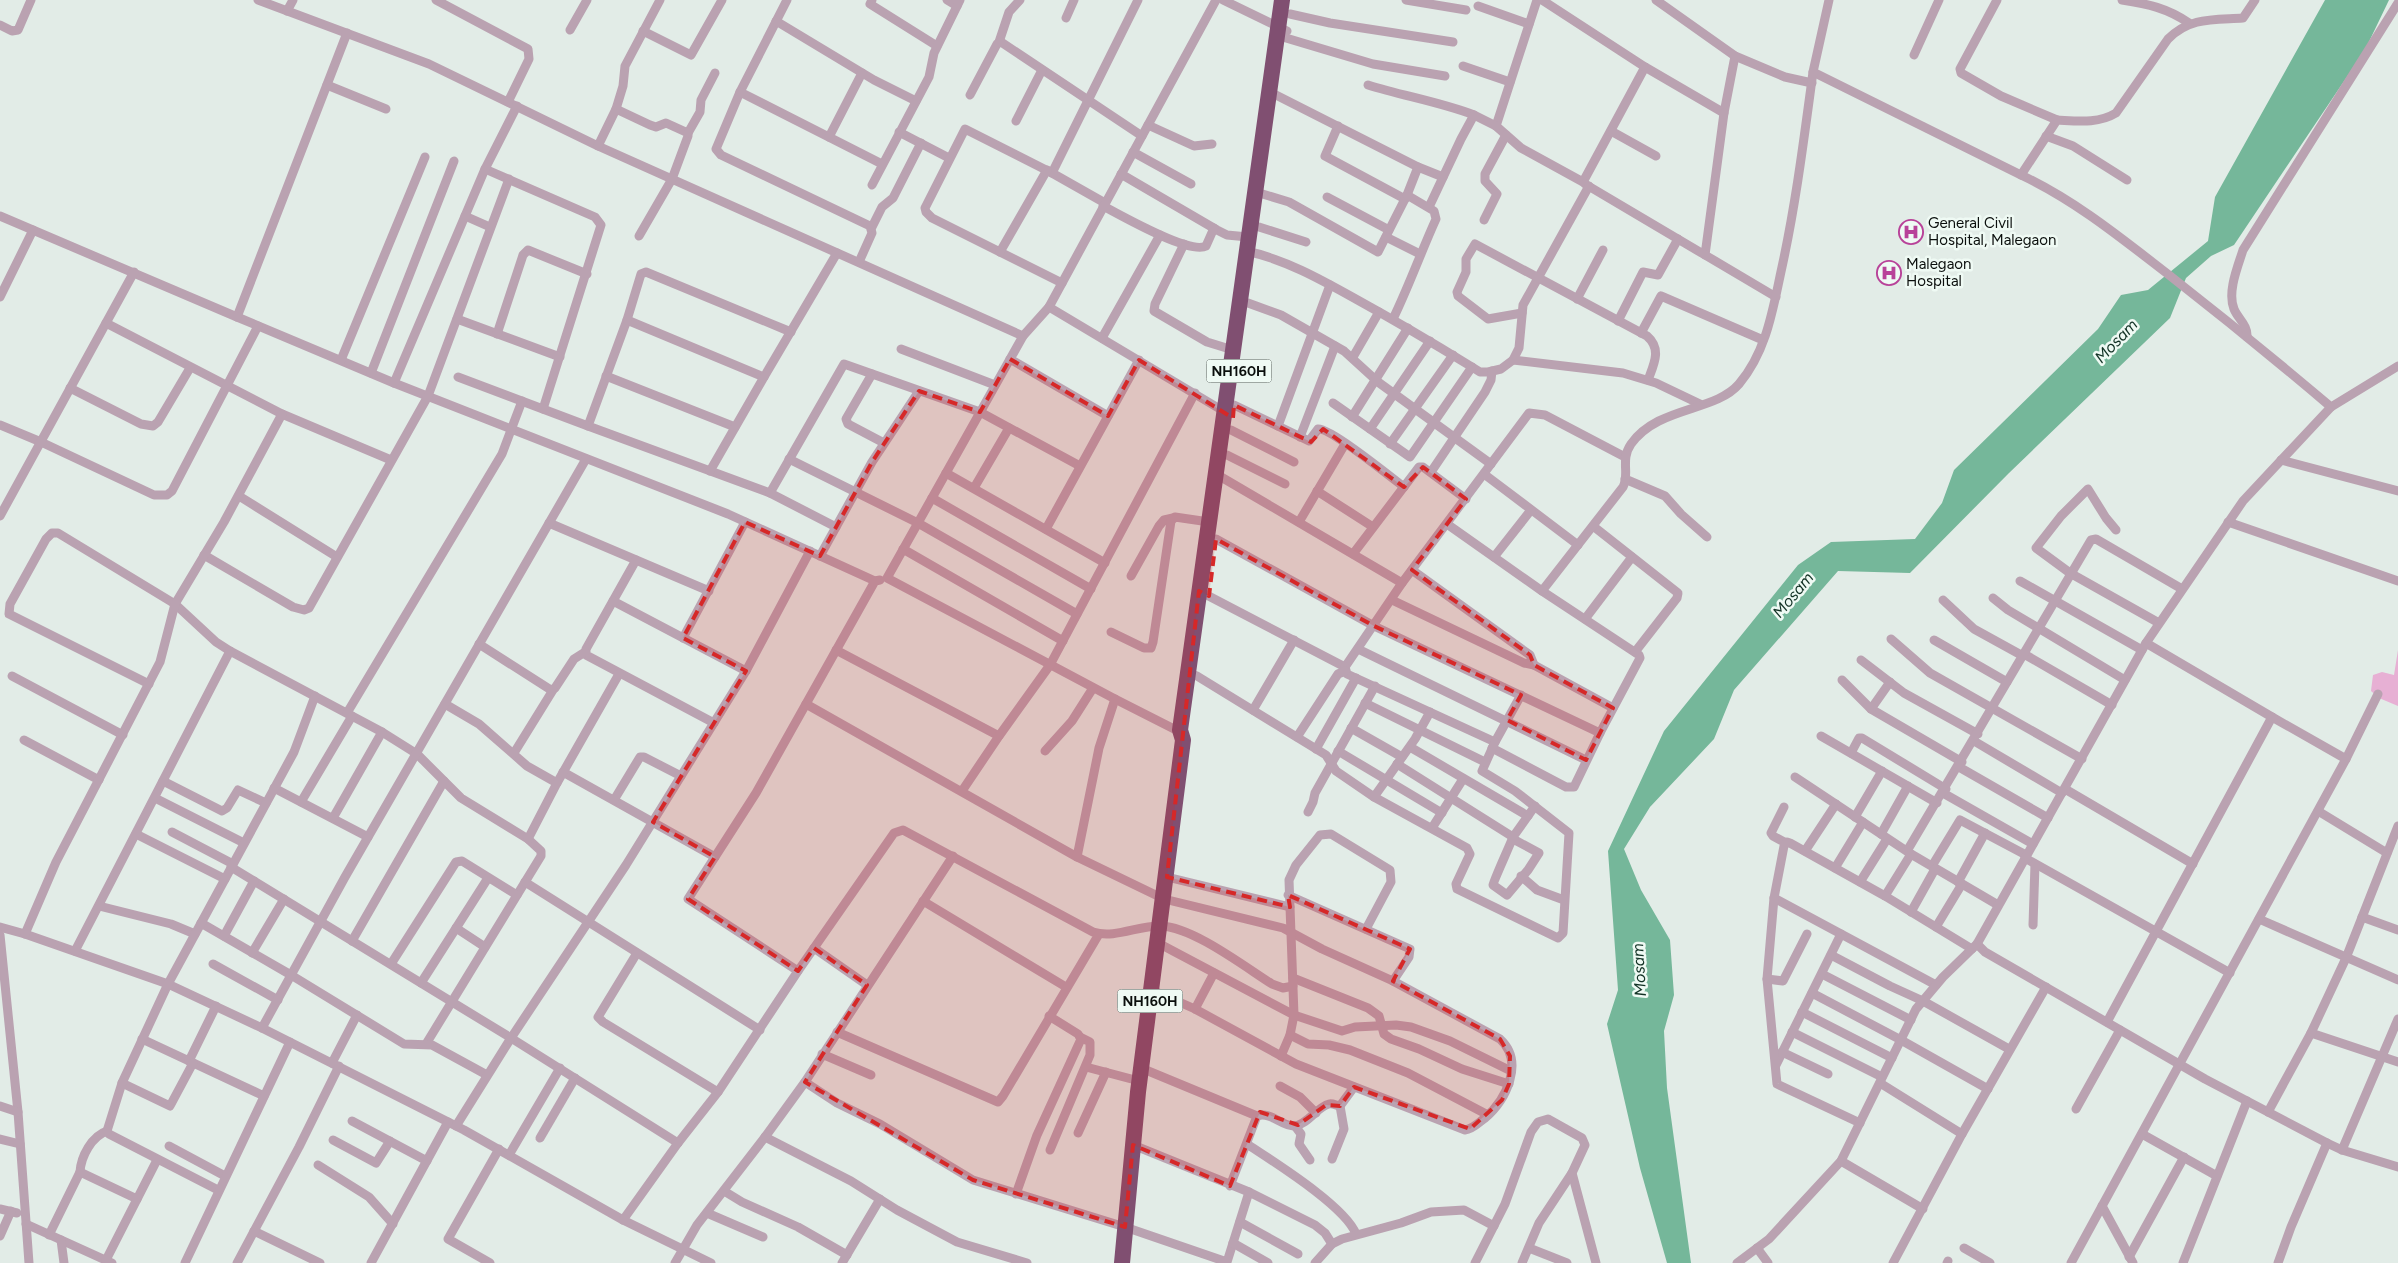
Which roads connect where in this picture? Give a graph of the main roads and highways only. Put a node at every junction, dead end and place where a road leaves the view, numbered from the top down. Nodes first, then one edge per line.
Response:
1 (1286, 18) edge
2 (1252, 242) junction
3 (1230, 409) junction
4 (1220, 476) junction
5 (1204, 593) junction
6 (1122, 1263) edge

1 - 2 highway, NH160H
2 - 3 highway, NH160H
2 - 3 highway, NH160H
3 - 4 highway, NH160H
3 - 4 highway, NH160H
4 - 5 highway, NH160H
4 - 5 highway, NH160H
5 - 6 highway, NH160H

